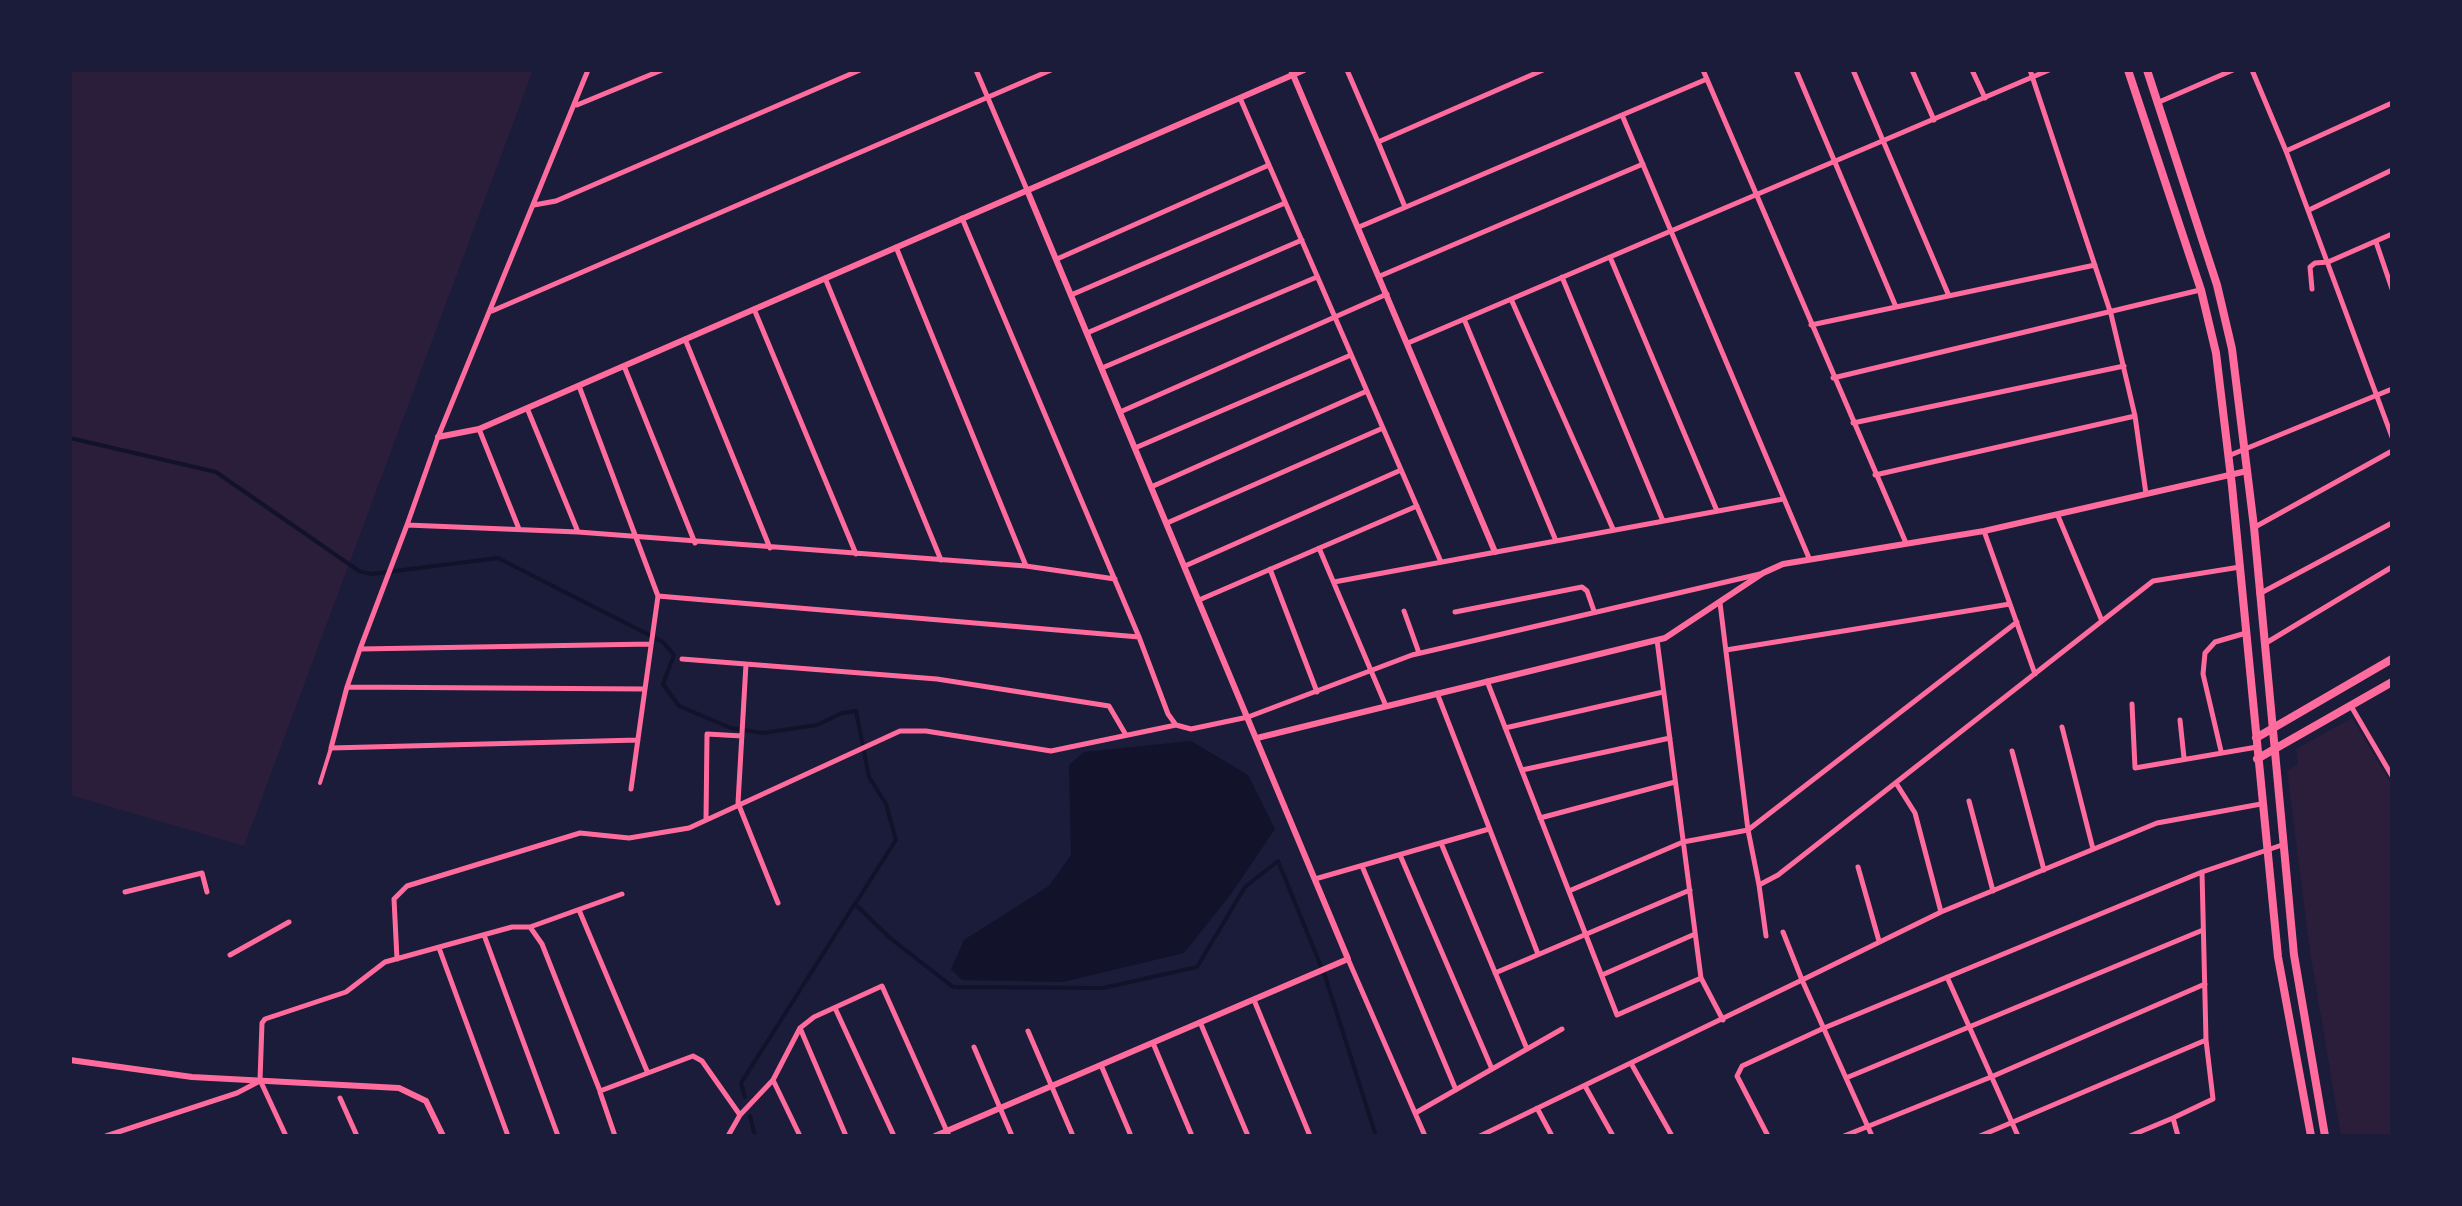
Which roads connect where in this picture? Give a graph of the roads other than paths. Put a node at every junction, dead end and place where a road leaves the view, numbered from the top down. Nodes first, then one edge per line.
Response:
1 (588, 70) edge
2 (662, 70) edge
3 (860, 70) edge
4 (976, 70) edge
5 (1051, 70) edge
6 (1304, 70) edge
7 (1348, 70) edge
8 (1543, 70) edge
9 (1703, 70) edge
10 (1796, 70) edge
11 (1853, 70) edge
12 (1912, 70) edge
13 (1972, 70) edge
14 (2030, 70) edge
15 (2049, 70) edge
16 (2128, 70) edge
17 (2147, 70) edge
18 (2232, 70) edge
19 (2252, 70) edge
20 (1292, 72) edge
21 (2034, 78) junction
22 (1707, 79) junction
23 (988, 97) junction
24 (1240, 98) junction
25 (1985, 98) junction
26 (2159, 102) junction
27 (2392, 103) edge
28 (576, 105) junction
29 (1622, 115) junction
30 (1934, 120) junction
31 (1884, 141) junction
32 (1378, 142) junction
33 (2286, 150) junction
34 (1834, 162) junction
35 (1642, 164) junction
36 (1269, 165) junction
37 (2392, 170) edge
38 (1027, 190) junction
39 (1756, 195) junction
40 (1285, 203) junction
41 (534, 205) junction
42 (1405, 207) junction
43 (2308, 210) junction
44 (962, 218) junction
45 (1359, 227) junction
46 (1671, 231) junction
47 (2392, 234) edge
48 (1302, 240) junction
49 (2376, 242) junction
50 (896, 247) junction
51 (1610, 257) junction
52 (1056, 259) junction
53 (2328, 262) junction
54 (2095, 265) junction
55 (1380, 276) junction
56 (1562, 277) junction
57 (825, 278) junction
58 (1318, 278) junction
59 (2312, 289) dead end
60 (2392, 289) edge
61 (2200, 290) junction
62 (1387, 294) junction
63 (1071, 295) junction
64 (1949, 296) junction
65 (1511, 299) junction
66 (1896, 307) junction
67 (754, 309) junction
68 (490, 312) junction
69 (2111, 314) junction
70 (1336, 319) junction
71 (1464, 319) junction
72 (1811, 325) junction
73 (1087, 333) junction
74 (685, 339) junction
75 (1408, 343) junction
76 (1351, 354) junction
77 (624, 366) junction
78 (2124, 366) junction
79 (1102, 368) junction
80 (1833, 378) junction
81 (579, 386) junction
82 (2392, 390) edge
83 (1367, 392) junction
84 (2379, 397) junction
85 (527, 408) junction
86 (1120, 412) junction
87 (2134, 416) junction
88 (1852, 423) junction
89 (1382, 428) junction
90 (480, 429) junction
91 (2392, 436) edge
92 (438, 437) junction
93 (1135, 448) junction
94 (2244, 449) junction
95 (2392, 451) edge
96 (2228, 456) junction
97 (1401, 470) junction
98 (2247, 471) junction
99 (1874, 475) junction
100 (2230, 475) junction
101 (1152, 486) junction
102 (2146, 494) junction
103 (1783, 499) junction
104 (1416, 506) junction
105 (1718, 511) junction
106 (2058, 516) junction
107 (1663, 521) junction
108 (1167, 523) junction
109 (2392, 523) edge
110 (407, 525) junction
111 (2254, 528) junction
112 (519, 530) junction
113 (1614, 530) junction
114 (1984, 531) junction
115 (578, 532) junction
116 (636, 538) junction
117 (1556, 541) junction
118 (695, 543) junction
119 (1906, 543) junction
120 (770, 548) junction
121 (1320, 548) junction
122 (1495, 552) junction
123 (856, 554) junction
124 (1810, 558) junction
125 (941, 560) junction
126 (1441, 562) junction
127 (1026, 566) junction
128 (1185, 566) junction
129 (2240, 568) junction
130 (2392, 568) edge
131 (1270, 570) junction
132 (1762, 573) junction
133 (1115, 579) junction
134 (1334, 582) junction
135 (2259, 594) junction
136 (658, 596) junction
137 (1199, 600) junction
138 (1720, 601) junction
139 (2010, 604) junction
140 (1404, 611) dead end
141 (1594, 611) junction
142 (1455, 612) dead end
143 (2102, 621) junction
144 (2016, 622) junction
145 (2246, 633) junction
146 (1139, 637) junction
147 (1657, 640) junction
148 (652, 644) junction
149 (2264, 645) junction
150 (360, 649) junction
151 (1726, 650) junction
152 (1419, 653) junction
153 (682, 659) dead end
154 (2392, 659) edge
155 (746, 664) junction
156 (1370, 668) junction
157 (2035, 674) junction
158 (1487, 681) junction
159 (2392, 682) edge
160 (347, 687) junction
161 (645, 689) junction
162 (1317, 692) junction
163 (1664, 692) junction
164 (1437, 693) junction
165 (2132, 704) dead end
166 (1386, 706) junction
167 (2351, 706) junction
168 (1248, 717) junction
169 (2180, 720) dead end
170 (1176, 725) junction
171 (2062, 727) dead end
172 (1505, 728) junction
173 (2271, 730) junction
174 (1126, 735) junction
175 (742, 736) junction
176 (1257, 738) junction
177 (1670, 738) junction
178 (638, 740) junction
179 (2256, 743) junction
180 (331, 748) junction
181 (2273, 750) junction
182 (2012, 751) dead end
183 (2221, 752) junction
184 (2184, 758) junction
185 (2258, 758) junction
186 (1522, 770) junction
187 (2392, 776) edge
188 (1675, 782) junction
189 (320, 783) dead end
190 (1896, 783) junction
191 (631, 790) dead end
192 (1969, 801) dead end
193 (738, 803) junction
194 (2261, 804) junction
195 (1540, 818) junction
196 (706, 820) junction
197 (1490, 829) junction
198 (1748, 830) junction
199 (1683, 842) junction
200 (1441, 843) junction
201 (2282, 844) junction
202 (2266, 848) junction
203 (2094, 850) junction
204 (1400, 855) junction
205 (1362, 866) junction
206 (1858, 867) dead end
207 (2044, 870) junction
208 (2202, 872) junction
209 (1315, 879) junction
210 (1758, 886) junction
211 (1690, 890) junction
212 (1568, 891) junction
213 (1994, 891) junction
214 (125, 892) dead end
215 (207, 892) dead end
216 (622, 894) dead end
217 (778, 904) dead end
218 (579, 910) junction
219 (1941, 912) junction
220 (288, 922) dead end
221 (530, 926) junction
222 (2203, 930) junction
223 (1783, 932) dead end
224 (1695, 934) junction
225 (484, 935) junction
226 (1586, 936) junction
227 (1766, 936) dead end
228 (1880, 942) junction
229 (439, 948) junction
230 (1538, 954) junction
231 (230, 955) dead end
232 (398, 959) junction
233 (1348, 960) junction
234 (1495, 972) junction
235 (1601, 975) junction
236 (1947, 977) junction
237 (1701, 978) junction
238 (1802, 980) junction
239 (2205, 984) junction
240 (1254, 1000) junction
241 (835, 1008) junction
242 (1723, 1020) junction
243 (1200, 1022) junction
244 (1969, 1027) junction
245 (800, 1028) junction
246 (1824, 1028) junction
247 (1562, 1029) dead end
248 (1028, 1031) dead end
249 (2206, 1040) junction
250 (1153, 1043) junction
251 (974, 1047) dead end
252 (1527, 1049) junction
253 (70, 1060) edge
254 (1631, 1064) junction
255 (1102, 1065) junction
256 (1492, 1069) junction
257 (647, 1072) junction
258 (1991, 1077) junction
259 (1846, 1078) junction
260 (260, 1080) junction
261 (773, 1080) junction
262 (1052, 1086) junction
263 (1585, 1086) junction
264 (1456, 1090) junction
265 (600, 1091) junction
266 (340, 1098) dead end
267 (1000, 1108) junction
268 (1537, 1108) junction
269 (1416, 1113) junction
270 (740, 1115) junction
271 (2173, 1118) junction
272 (2012, 1122) junction
273 (1867, 1127) junction
274 (948, 1134) edge
275 (1491, 1134) edge
276 (106, 1136) edge
277 (286, 1136) edge
278 (357, 1136) edge
279 (443, 1136) edge
280 (508, 1136) edge
281 (558, 1136) edge
282 (616, 1136) edge
283 (728, 1136) edge
284 (800, 1136) edge
285 (846, 1136) edge
286 (894, 1136) edge
287 (936, 1136) edge
288 (1012, 1136) edge
289 (1073, 1136) edge
290 (1131, 1136) edge
291 (1192, 1136) edge
292 (1248, 1136) edge
293 (1310, 1136) edge
294 (1425, 1136) edge
295 (1480, 1136) edge
296 (1552, 1136) edge
297 (1613, 1136) edge
298 (1672, 1136) edge
299 (1768, 1136) edge
300 (1844, 1136) edge
301 (1872, 1136) edge
302 (1980, 1136) edge
303 (2018, 1136) edge
304 (2130, 1136) edge
305 (2178, 1136) edge
306 (2312, 1136) edge
307 (2325, 1136) edge

1 - 28 street
2 - 28 street
3 - 41 street
4 - 23 street
5 - 23 street
6 - 20 street
7 - 32 street
8 - 32 street
9 - 22 street
10 - 34 street
11 - 31 street
12 - 30 street
13 - 25 street
14 - 21 street
15 - 21 street
16 - 61 main road
17 - 26 main road
18 - 26 street
19 - 33 street
20 - 24 street
20 - 45 street
21 - 25 street
21 - 54 street
22 - 29 street
22 - 39 street
23 - 38 street
23 - 68 street
24 - 36 street
24 - 38 street
25 - 30 street
26 - 94 main road
27 - 33 street
28 - 41 street
29 - 35 street
29 - 42 street
30 - 31 street
31 - 34 street
31 - 64 street
32 - 42 street
33 - 43 street
34 - 39 street
34 - 66 street
35 - 46 street
35 - 55 street
36 - 40 street
36 - 52 street
37 - 43 street
38 - 44 street
38 - 52 street
39 - 46 street
39 - 72 street
40 - 48 street
40 - 63 street
41 - 68 street
42 - 45 street
43 - 53 street
44 - 50 street
44 - 133 street
45 - 55 street
46 - 51 street
46 - 103 street
47 - 49 street
48 - 58 street
48 - 73 street
49 - 53 street
49 - 60 street
50 - 57 street
50 - 127 street
51 - 56 street
51 - 105 street
52 - 63 street
53 - 59 street
53 - 84 street
54 - 64 street
54 - 69 street
55 - 62 street
56 - 65 street
56 - 107 street
57 - 67 street
57 - 125 street
58 - 70 street
58 - 79 street
61 - 69 street
61 - 96 main road
62 - 70 street
62 - 75 street
63 - 73 street
64 - 66 street
65 - 71 street
65 - 113 street
66 - 72 street
67 - 74 street
67 - 123 street
68 - 92 street
69 - 78 street
69 - 80 street
70 - 76 street
70 - 86 street
71 - 75 street
71 - 117 street
72 - 80 street
73 - 79 street
74 - 77 street
74 - 120 street
75 - 122 street
76 - 83 street
76 - 93 street
77 - 81 street
77 - 118 street
78 - 87 street
78 - 88 street
79 - 86 street
80 - 88 street
81 - 85 street
81 - 116 street
82 - 84 street
83 - 89 street
83 - 101 street
84 - 91 street
84 - 94 street
85 - 90 street
85 - 115 street
86 - 93 street
87 - 99 street
87 - 102 street
88 - 99 street
89 - 97 street
89 - 108 street
90 - 92 street
90 - 112 street
92 - 110 street
93 - 101 street
94 - 96 street
94 - 98 main road
95 - 111 street
96 - 100 main road
97 - 104 street
97 - 128 street
98 - 100 street
98 - 111 main road
99 - 119 street
100 - 102 street
100 - 129 main road
101 - 108 street
102 - 106 street
103 - 105 street
103 - 124 street
104 - 121 street
104 - 126 street
105 - 107 street
106 - 114 street
106 - 143 street
107 - 113 street
108 - 128 street
109 - 135 street
110 - 112 street
110 - 150 street
111 - 135 main road
112 - 115 street
113 - 117 street
114 - 119 street
114 - 139 street
115 - 116 street
116 - 118 street
116 - 136 street
117 - 122 street
118 - 120 street
119 - 124 street
120 - 123 street
121 - 131 street
121 - 134 street
122 - 126 street
123 - 125 street
124 - 132 street
125 - 127 street
126 - 134 street
127 - 133 street
128 - 137 street
129 - 143 street
129 - 145 main road
130 - 149 street
131 - 137 street
131 - 162 street
132 - 138 street
132 - 141 street
133 - 146 street
134 - 156 street
135 - 149 main road
136 - 146 street
136 - 148 street
137 - 168 street
138 - 147 street
138 - 151 street
139 - 144 street
139 - 151 street
140 - 152 street
141 - 142 street
141 - 152 street
143 - 157 street
144 - 157 street
144 - 198 street
145 - 179 main road
145 - 183 street
146 - 170 street
147 - 158 street
147 - 163 street
148 - 150 street
148 - 161 street
149 - 173 main road
150 - 160 street
151 - 198 street
152 - 156 street
153 - 155 street
154 - 173 main road
155 - 174 street
155 - 175 street
156 - 162 street
156 - 166 street
157 - 190 street
158 - 164 street
158 - 172 street
159 - 167 main road
160 - 161 street
160 - 180 street
161 - 178 street
162 - 168 street
163 - 172 street
163 - 177 street
164 - 166 street
164 - 197 street
165 - 184 street
166 - 176 street
167 - 181 main road
167 - 187 street
168 - 170 street
168 - 176 street
169 - 184 street
170 - 174 street
171 - 203 street
172 - 186 street
173 - 179 main road
173 - 181 main road
174 - 193 street
175 - 193 street
175 - 196 street
176 - 209 street
177 - 186 street
177 - 188 street
178 - 180 street
178 - 191 street
179 - 183 street
179 - 185 main road
180 - 189 street
181 - 185 main road
181 - 201 main road
182 - 207 street
183 - 184 street
185 - 194 main road
186 - 195 street
188 - 195 street
188 - 199 street
190 - 210 street
190 - 219 street
192 - 213 street
193 - 196 street
193 - 217 street
194 - 202 main road
194 - 203 street
195 - 212 street
196 - 232 street
197 - 200 street
197 - 230 street
198 - 199 street
198 - 210 street
199 - 211 street
199 - 212 street
200 - 204 street
200 - 234 street
201 - 202 street
201 - 307 main road
202 - 208 street
202 - 306 main road
203 - 207 street
204 - 205 street
204 - 256 street
205 - 209 street
205 - 264 street
206 - 228 street
207 - 213 street
208 - 222 street
208 - 236 street
209 - 233 street
210 - 227 street
211 - 224 street
211 - 226 street
212 - 226 street
213 - 219 street
214 - 215 street
216 - 218 street
218 - 221 street
218 - 257 street
219 - 228 street
220 - 231 street
221 - 225 street
221 - 265 street
222 - 239 street
222 - 244 street
223 - 238 street
224 - 235 street
224 - 237 street
225 - 229 street
225 - 281 street
226 - 230 street
226 - 235 street
228 - 238 street
229 - 232 street
229 - 280 street
230 - 234 street
232 - 260 street
233 - 240 street
233 - 269 street
234 - 252 street
235 - 237 street
236 - 244 street
236 - 246 street
237 - 242 street
238 - 242 street
238 - 246 street
239 - 249 street
239 - 258 street
240 - 243 street
240 - 293 street
241 - 245 street
241 - 274 street
241 - 286 street
242 - 254 street
243 - 250 street
243 - 292 street
244 - 258 street
244 - 259 street
245 - 261 street
245 - 285 street
246 - 259 street
246 - 299 street
247 - 252 street
248 - 262 street
249 - 271 street
249 - 272 street
250 - 255 street
250 - 291 street
251 - 267 street
252 - 256 street
253 - 260 street
254 - 263 street
254 - 298 street
255 - 262 street
255 - 290 street
256 - 264 street
257 - 265 street
257 - 270 street
258 - 272 street
258 - 273 street
259 - 273 street
260 - 276 street
260 - 277 street
260 - 279 street
261 - 270 street
261 - 284 street
262 - 267 street
262 - 289 street
263 - 268 street
263 - 297 street
264 - 269 street
265 - 282 street
266 - 278 street
267 - 274 street
267 - 288 street
268 - 275 street
268 - 296 street
269 - 294 street
270 - 283 street
271 - 304 street
271 - 305 street
272 - 302 street
272 - 303 street
273 - 300 street
273 - 301 street
274 - 287 street
275 - 295 street

